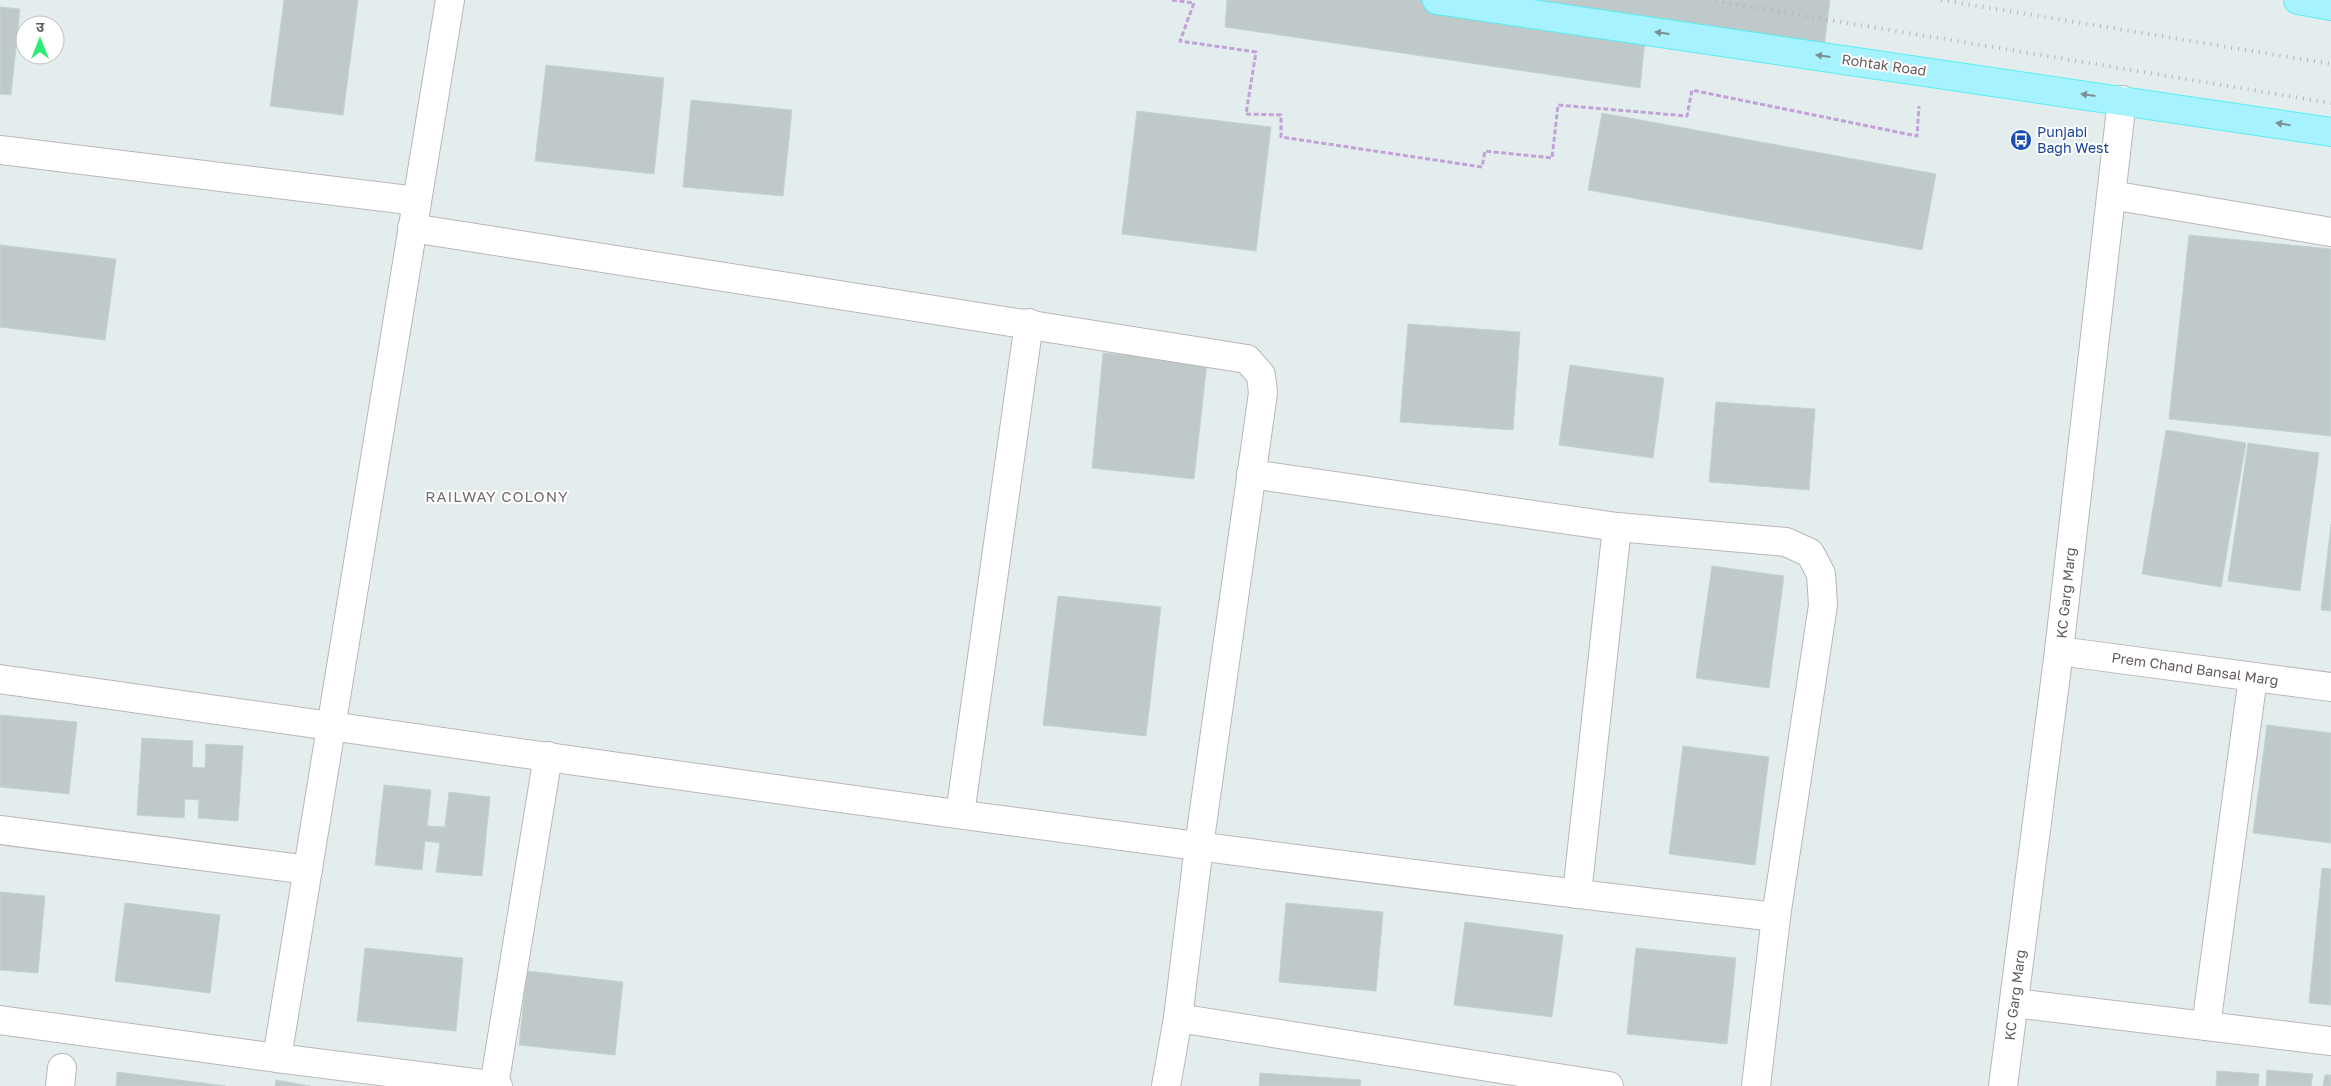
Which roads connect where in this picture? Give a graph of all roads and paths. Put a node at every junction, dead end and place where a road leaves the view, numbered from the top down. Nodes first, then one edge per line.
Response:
1 (450, 0) edge
2 (1172, 0) edge
3 (1437, 0) edge
4 (2298, 0) edge
5 (2331, 6) edge
6 (2122, 100) junction
7 (1928, 105) dead end
8 (2331, 132) edge
9 (0, 150) edge
10 (2111, 195) junction
11 (417, 201) junction
12 (412, 228) junction
13 (2331, 232) edge
14 (1029, 323) junction
15 (1251, 474) junction
16 (1617, 527) junction
17 (2060, 652) junction
18 (2253, 677) junction
19 (0, 679) edge
20 (2331, 687) edge
21 (331, 726) junction
22 (548, 756) junction
23 (960, 814) junction
24 (0, 830) edge
25 (1199, 846) junction
26 (308, 870) junction
27 (1577, 894) junction
28 (1776, 917) junction
29 (2014, 1003) junction
30 (1178, 1018) junction
31 (0, 1020) edge
32 (2206, 1026) junction
33 (2331, 1041) edge
34 (277, 1058) junction
35 (496, 1086) edge
36 (1166, 1086) edge
37 (1609, 1086) edge
38 (1756, 1086) edge
39 (2003, 1086) edge

1 - 11 street
2 - 7 path
6 -> 3 main road, Rohtak Road
4 - 5 main road
8 -> 6 main road, Rohtak Road
6 - 10 street, KC Garg Marg
9 - 11 street
10 - 13 street
10 - 17 street, KC Garg Marg
11 - 12 street
12 - 14 street
12 - 21 street
14 - 15 street
14 - 23 street
15 - 16 street
15 - 25 street
16 - 27 street
16 - 28 street
17 - 18 street, Prem Chand Bansal Marg
17 - 29 street, KC Garg Marg
18 - 20 street, Prem Chand Bansal Marg
18 - 32 street
19 - 21 street
21 - 22 street
21 - 26 street
22 - 23 street
22 - 35 street
23 - 25 street
24 - 26 street
25 - 27 street
25 - 30 street
26 - 34 street
27 - 28 street
28 - 38 street
29 - 32 street
29 - 39 street, KC Garg Marg
30 - 36 street
30 - 37 street
31 - 34 street
32 - 33 street
34 - 35 street

